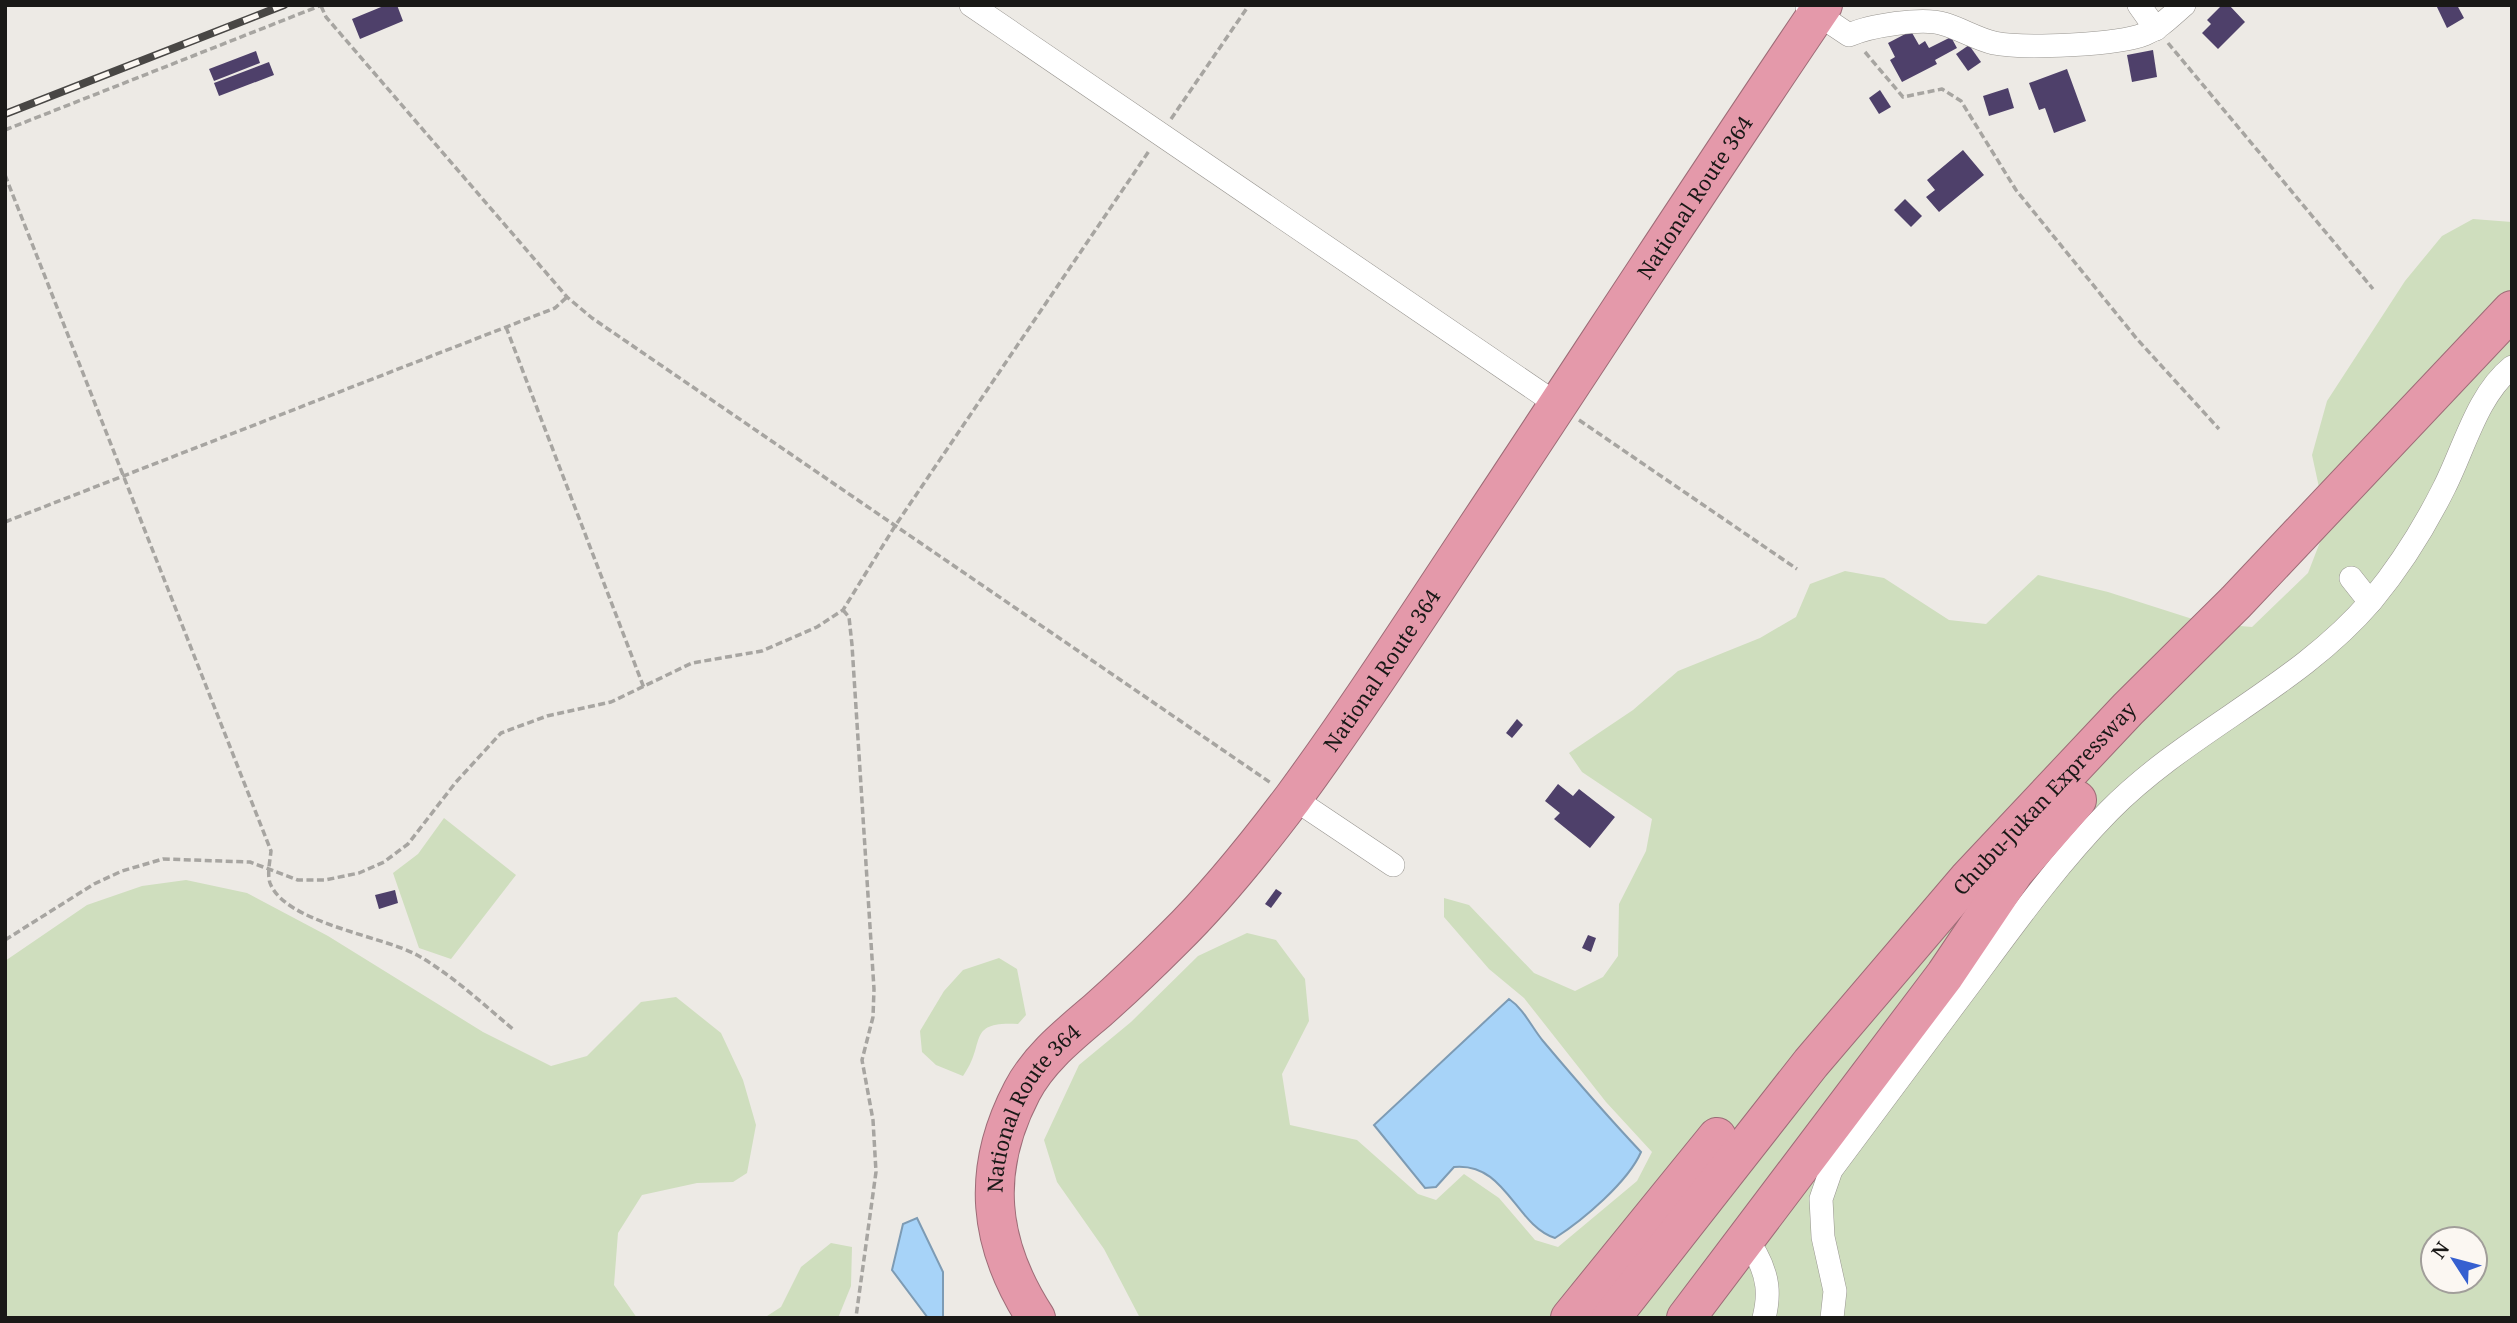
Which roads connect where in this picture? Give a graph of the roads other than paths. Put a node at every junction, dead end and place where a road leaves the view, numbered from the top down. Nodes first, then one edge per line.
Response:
1 (971, 5) edge
2 (2139, 5) edge
3 (2183, 5) edge
4 (1815, 8) edge
5 (2156, 29) junction
6 (2505, 318) edge
7 (2512, 367) edge
8 (1558, 405) junction
9 (2351, 578) dead end
10 (2236, 602) junction
11 (2370, 602) junction
12 (1293, 798) junction
13 (1393, 865) dead end
14 (1723, 1150) junction
15 (1756, 1254) dead end
16 (1036, 1318) edge
17 (1570, 1318) edge
18 (1611, 1318) edge
19 (1686, 1318) edge
20 (1765, 1318) edge
21 (1832, 1318) edge

1 - 8 street
2 - 5 street
3 - 5 street
4 - 5 street
4 - 8 highway, National Route 364
6 - 10 highway, Chubu-Jukan Expressway
7 - 11 street
8 - 12 highway, National Route 364
9 - 11 street
10 - 14 highway, Chubu-Jukan Expressway
10 - 19 highway
11 - 21 street
12 - 13 street
12 - 16 highway, National Route 364
14 - 17 highway
14 - 18 highway, Chubu-Jukan Expressway
15 - 20 street

